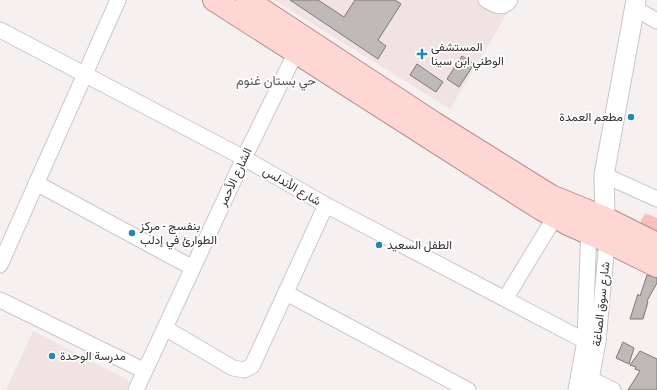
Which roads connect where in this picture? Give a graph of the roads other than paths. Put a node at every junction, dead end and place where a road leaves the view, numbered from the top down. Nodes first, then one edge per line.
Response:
1 (118, 0) edge
2 (214, 0) edge
3 (486, 0) edge
4 (510, 0) edge
5 (261, 4) edge
6 (635, 4) edge
7 (657, 21) edge
8 (0, 30) edge
9 (296, 52) junction
10 (84, 74) junction
11 (244, 158) junction
12 (604, 175) junction
13 (36, 183) junction
14 (657, 199) edge
15 (326, 205) junction
16 (598, 214) junction
17 (555, 217) junction
18 (597, 237) junction
19 (657, 244) edge
20 (0, 265) edge
21 (657, 266) edge
22 (193, 268) junction
23 (286, 292) junction
24 (505, 299) junction
25 (0, 300) edge
26 (165, 328) junction
27 (584, 341) junction
28 (145, 371) junction
29 (590, 384) edge
30 (136, 390) edge
31 (468, 390) edge
32 (576, 390) edge
33 (613, 390) edge

1 - 10 street
2 - 9 main road
3 - 4 street
5 - 16 main road
6 - 7 street
6 - 12 street
8 - 10 street, شارع الأندلس
9 - 11 street, الشارع الأحمر
9 - 17 main road
10 - 11 street, شارع الأندلس
10 - 13 street
11 - 15 street, شارع الأندلس
11 - 22 street, الشارع الأحمر
12 - 14 street
12 - 16 street
13 - 20 street
13 - 22 street
15 - 23 street
15 - 24 street, شارع الأندلس
16 - 18 street, شارع سوق الصاغة
16 - 19 main road
17 - 18 main road
17 - 24 street
18 - 21 main road
18 - 27 street
18 - 29 street, شارع سوق الصاغة
22 - 26 street, الشارع الأحمر
23 - 26 street
23 - 31 street
24 - 27 street, شارع الأندلس
25 - 28 street
26 - 28 street, الشارع الأحمر
27 - 32 street
28 - 30 street, الشارع الأحمر
29 - 33 street

